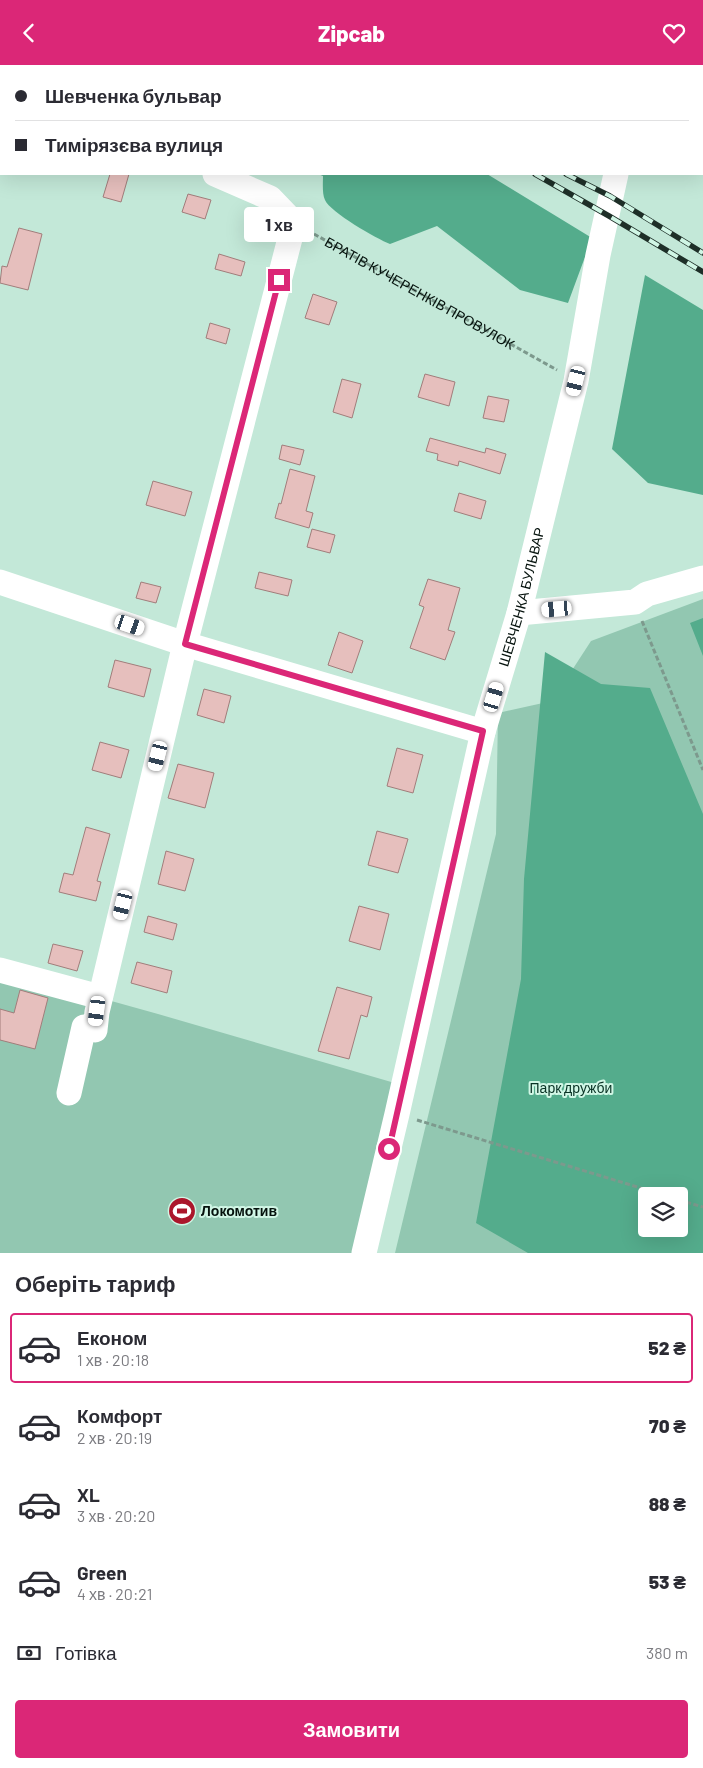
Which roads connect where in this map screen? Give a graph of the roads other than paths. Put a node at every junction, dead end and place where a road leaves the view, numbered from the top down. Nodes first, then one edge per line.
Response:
1 (217, 175) edge
2 (616, 175) edge
3 (703, 578) edge
4 (0, 582) edge
5 (519, 613) junction
6 (185, 644) junction
7 (483, 731) junction
8 (0, 970) edge
9 (100, 997) junction
10 (69, 1093) dead end
11 (364, 1253) edge

1 - 6 street
2 - 5 street, ШЕВЧЕНКА БУЛЬВАР
3 - 5 street
4 - 6 street
5 - 7 street, ШЕВЧЕНКА БУЛЬВАР
6 - 7 street
6 - 9 street
7 - 11 street, ШЕВЧЕНКА БУЛЬВАР
8 - 9 street
9 - 10 street

